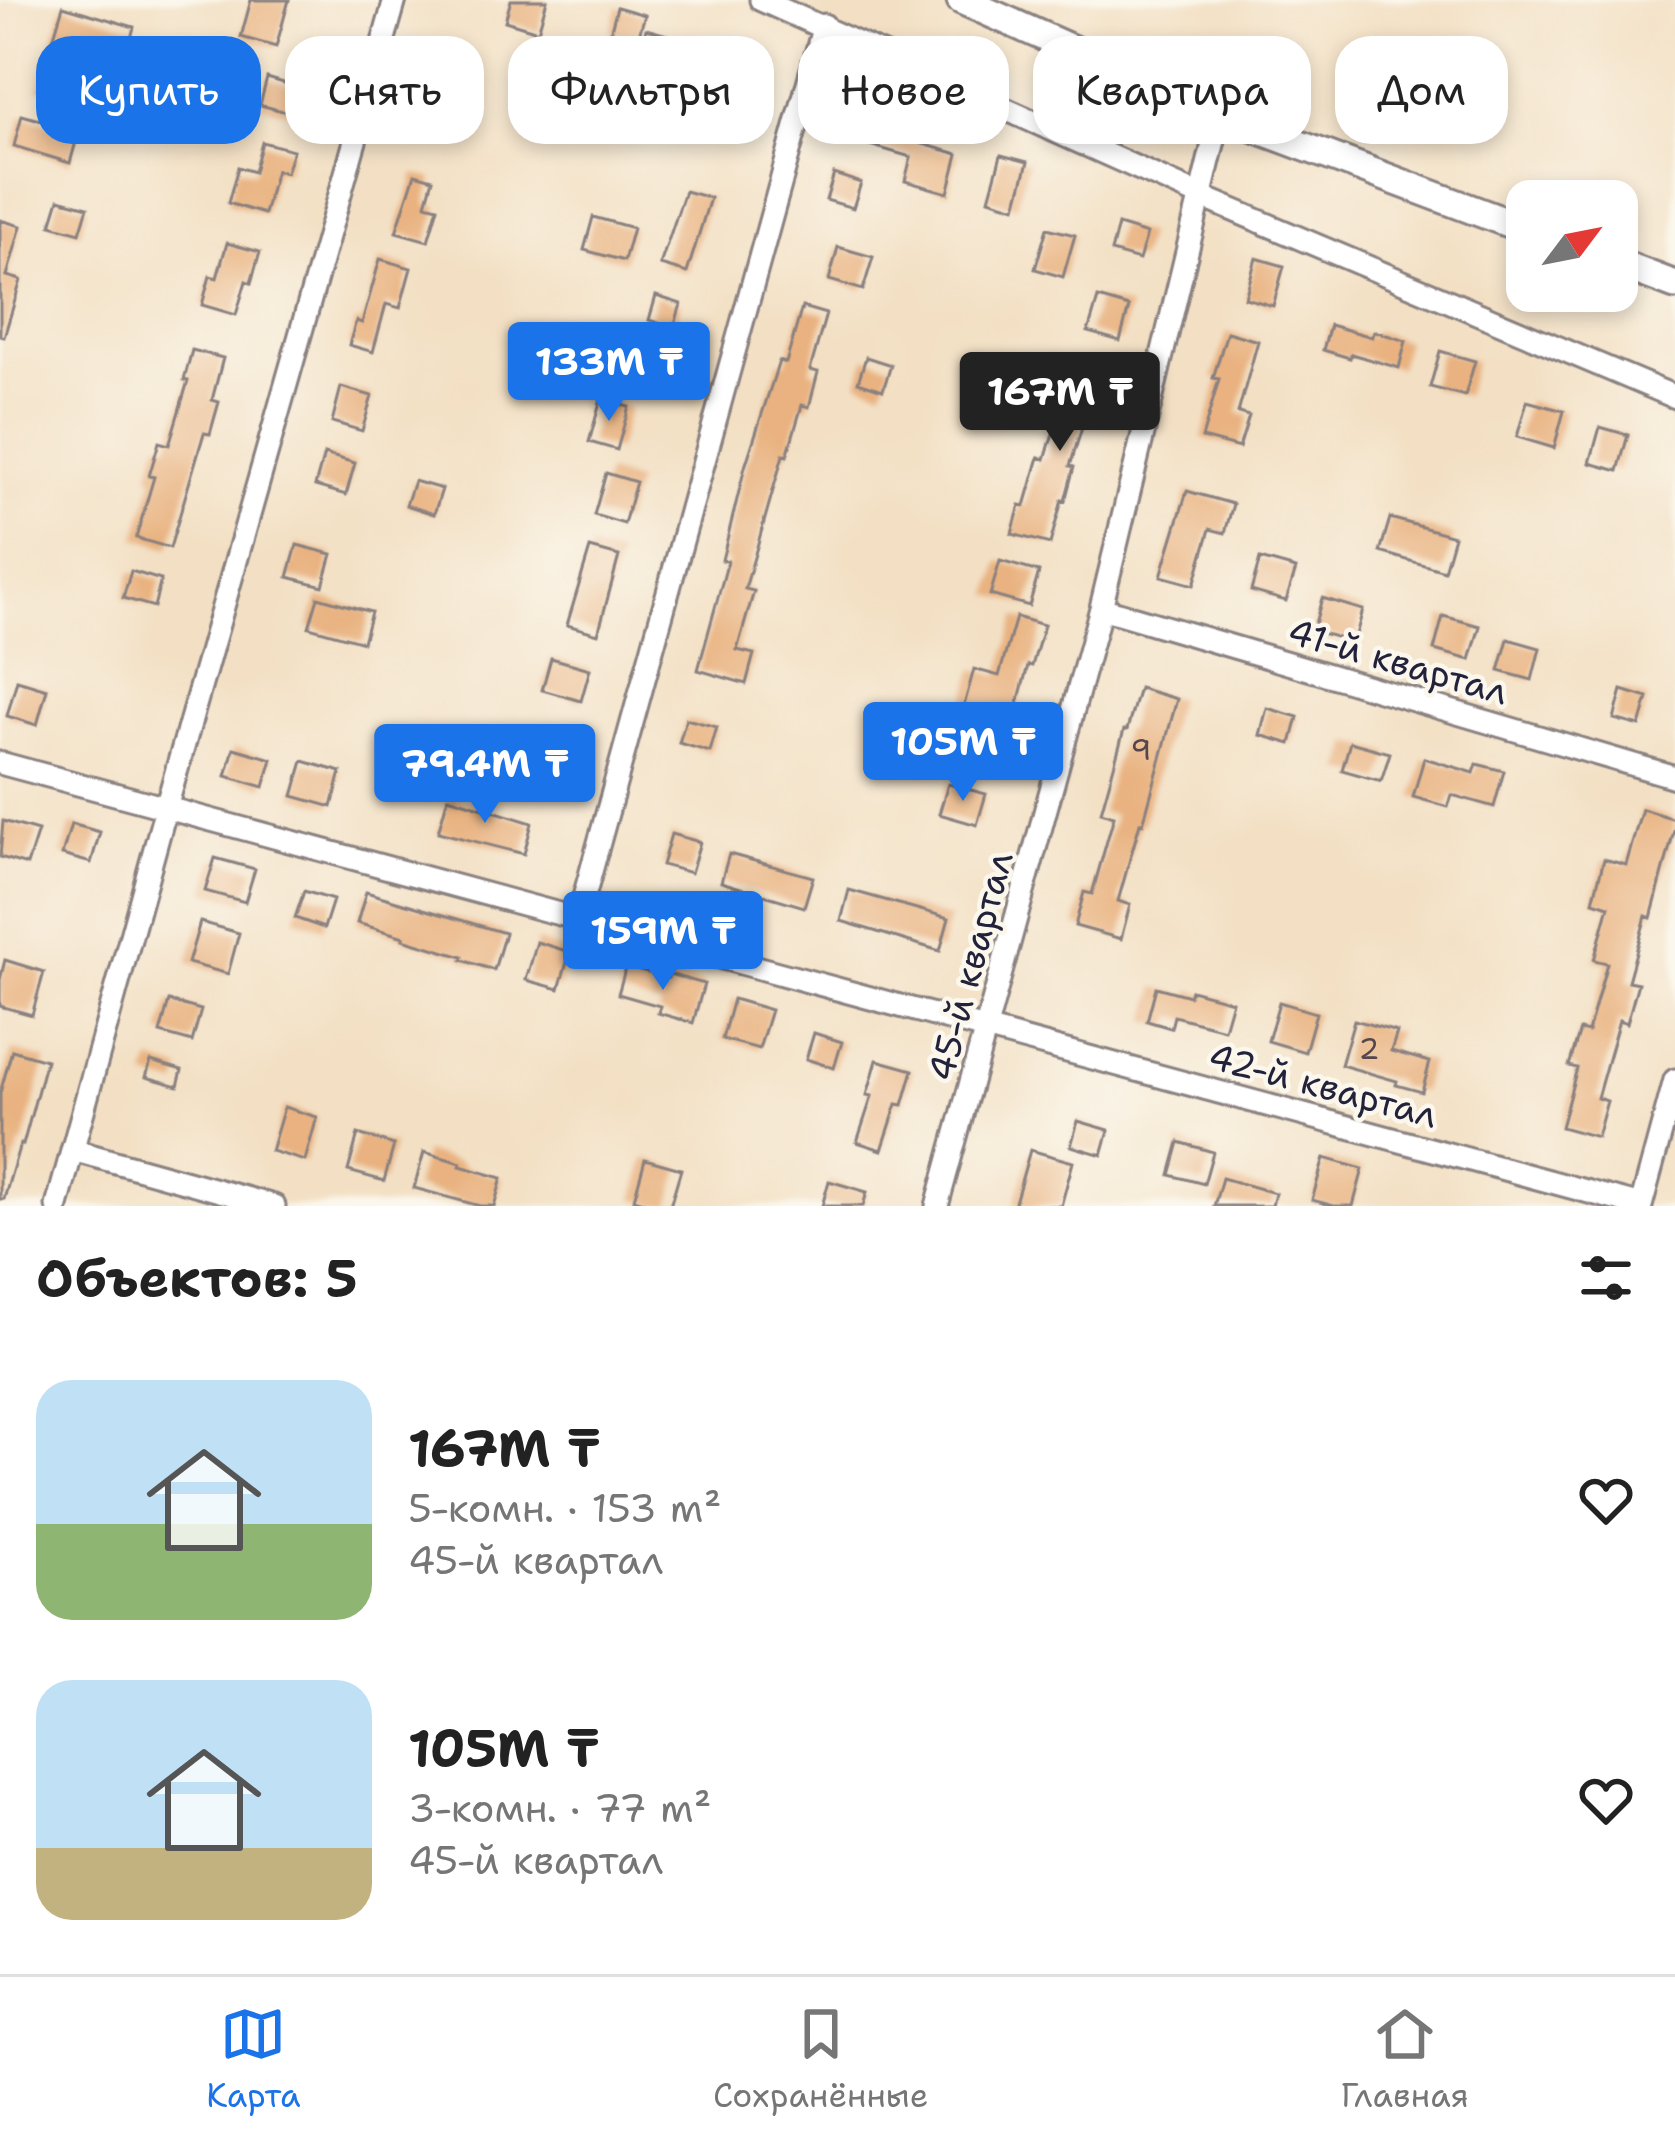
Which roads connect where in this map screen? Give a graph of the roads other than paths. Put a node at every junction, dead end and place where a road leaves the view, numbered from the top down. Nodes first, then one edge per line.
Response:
1 (395, 0) edge
2 (761, 0) edge
3 (962, 0) edge
4 (824, 26) junction
5 (1043, 36) edge
6 (1213, 144) edge
7 (1297, 144) edge
8 (1200, 196) junction
9 (1506, 222) edge
10 (1638, 271) edge
11 (1675, 285) edge
12 (1675, 397) edge
13 (1101, 608) junction
14 (0, 763) edge
15 (1675, 777) edge
16 (166, 808) junction
17 (578, 919) junction
18 (988, 1029) junction
19 (1675, 1080) edge
20 (72, 1150) junction
21 (57, 1206) edge
22 (274, 1206) edge
23 (938, 1206) edge
24 (1641, 1206) edge

1 - 16 street
2 - 4 street
3 - 5 street
4 - 8 street
4 - 17 street
6 - 8 street, 45-й квартал
7 - 9 street
8 - 12 street
8 - 13 street, 45-й квартал
10 - 11 street
13 - 15 street, 41-й квартал
13 - 18 street, 45-й квартал
14 - 16 street, 42-й квартал
16 - 17 street, 42-й квартал
16 - 20 street
17 - 18 street, 42-й квартал
18 - 23 street, 45-й квартал
18 - 24 street, 42-й квартал
19 - 24 street
20 - 21 street
20 - 22 street

